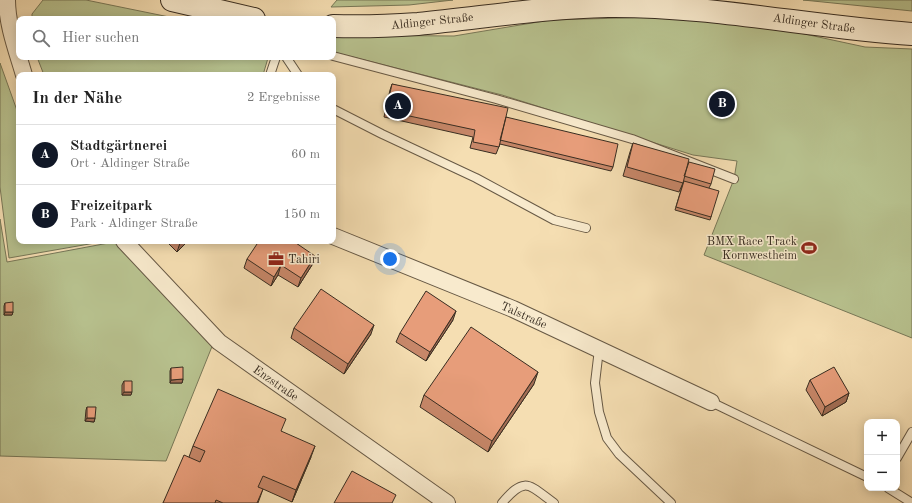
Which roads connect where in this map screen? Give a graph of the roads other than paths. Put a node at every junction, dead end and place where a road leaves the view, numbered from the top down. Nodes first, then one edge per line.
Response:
1 (7, 0) edge
2 (172, 0) edge
3 (241, 16) edge
4 (336, 26) edge
5 (912, 34) edge
6 (16, 50) edge
7 (336, 57) edge
8 (19, 60) edge
9 (275, 60) edge
10 (288, 60) edge
11 (23, 72) edge
12 (271, 72) edge
13 (296, 72) edge
14 (336, 110) edge
15 (734, 179) dead end
16 (586, 228) dead end
17 (336, 237) edge
18 (127, 244) edge
19 (599, 350) junction
20 (711, 402) joint
21 (912, 432) edge
22 (899, 455) edge
23 (864, 476) edge
24 (893, 491) edge
25 (448, 503) edge
26 (502, 503) edge
27 (554, 503) edge
28 (671, 503) edge
29 (912, 503) edge

1 - 6 street
2 - 3 main road
4 - 5 main road, Aldinger Straße
7 - 15 lane
8 - 11 street
9 - 12 lane
10 - 13 lane
14 - 16 lane
17 - 19 street, Talstraße
18 - 25 street, Enzstraße
19 - 20 street, Talstraße
19 - 28 lane
20 - 23 lane
21 - 22 lane
24 - 29 lane
26 - 27 lane

